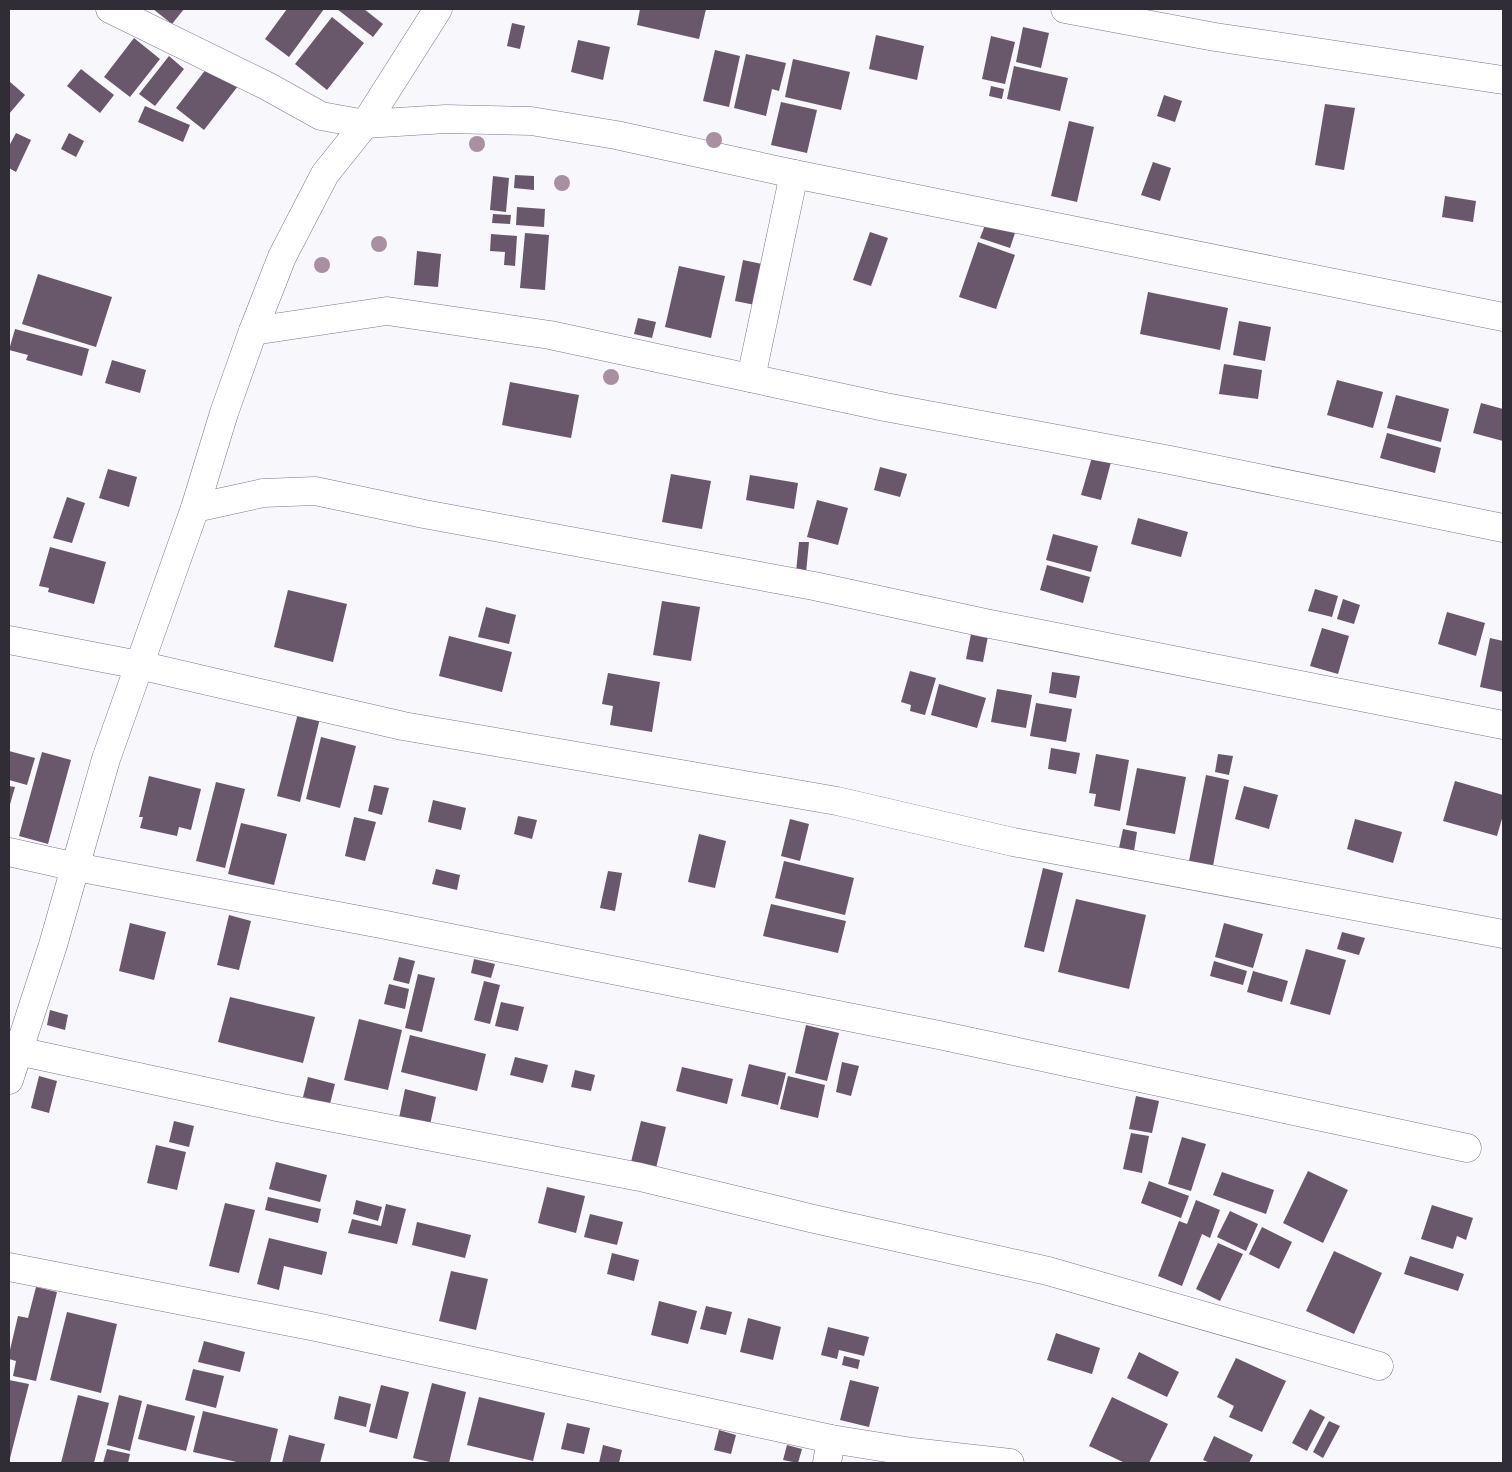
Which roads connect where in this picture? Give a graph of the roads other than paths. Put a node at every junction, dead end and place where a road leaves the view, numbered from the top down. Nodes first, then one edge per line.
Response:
1 (110, 9) edge
2 (438, 9) edge
3 (1065, 9) edge
4 (1503, 80) edge
5 (365, 124) junction
6 (794, 174) junction
7 (1503, 317) edge
8 (253, 331) junction
9 (751, 378) junction
10 (195, 508) junction
11 (1503, 528) edge
12 (9, 640) edge
13 (139, 665) junction
14 (1503, 725) edge
15 (9, 852) edge
16 (76, 867) junction
17 (1503, 934) edge
18 (18, 1051) junction
19 (9, 1080) edge
20 (1467, 1148) dead end
21 (9, 1267) edge
22 (1379, 1366) dead end
23 (829, 1451) edge
24 (1010, 1463) edge

1 - 5 street
2 - 5 street
3 - 4 street
5 - 6 street
5 - 8 street
6 - 7 street
6 - 9 street
8 - 9 street
8 - 10 street
9 - 11 street
10 - 13 street
10 - 14 street
12 - 13 street
13 - 16 street
13 - 17 street
15 - 16 street
16 - 18 street
16 - 20 street
18 - 19 street
18 - 22 street
21 - 23 street
23 - 24 street

